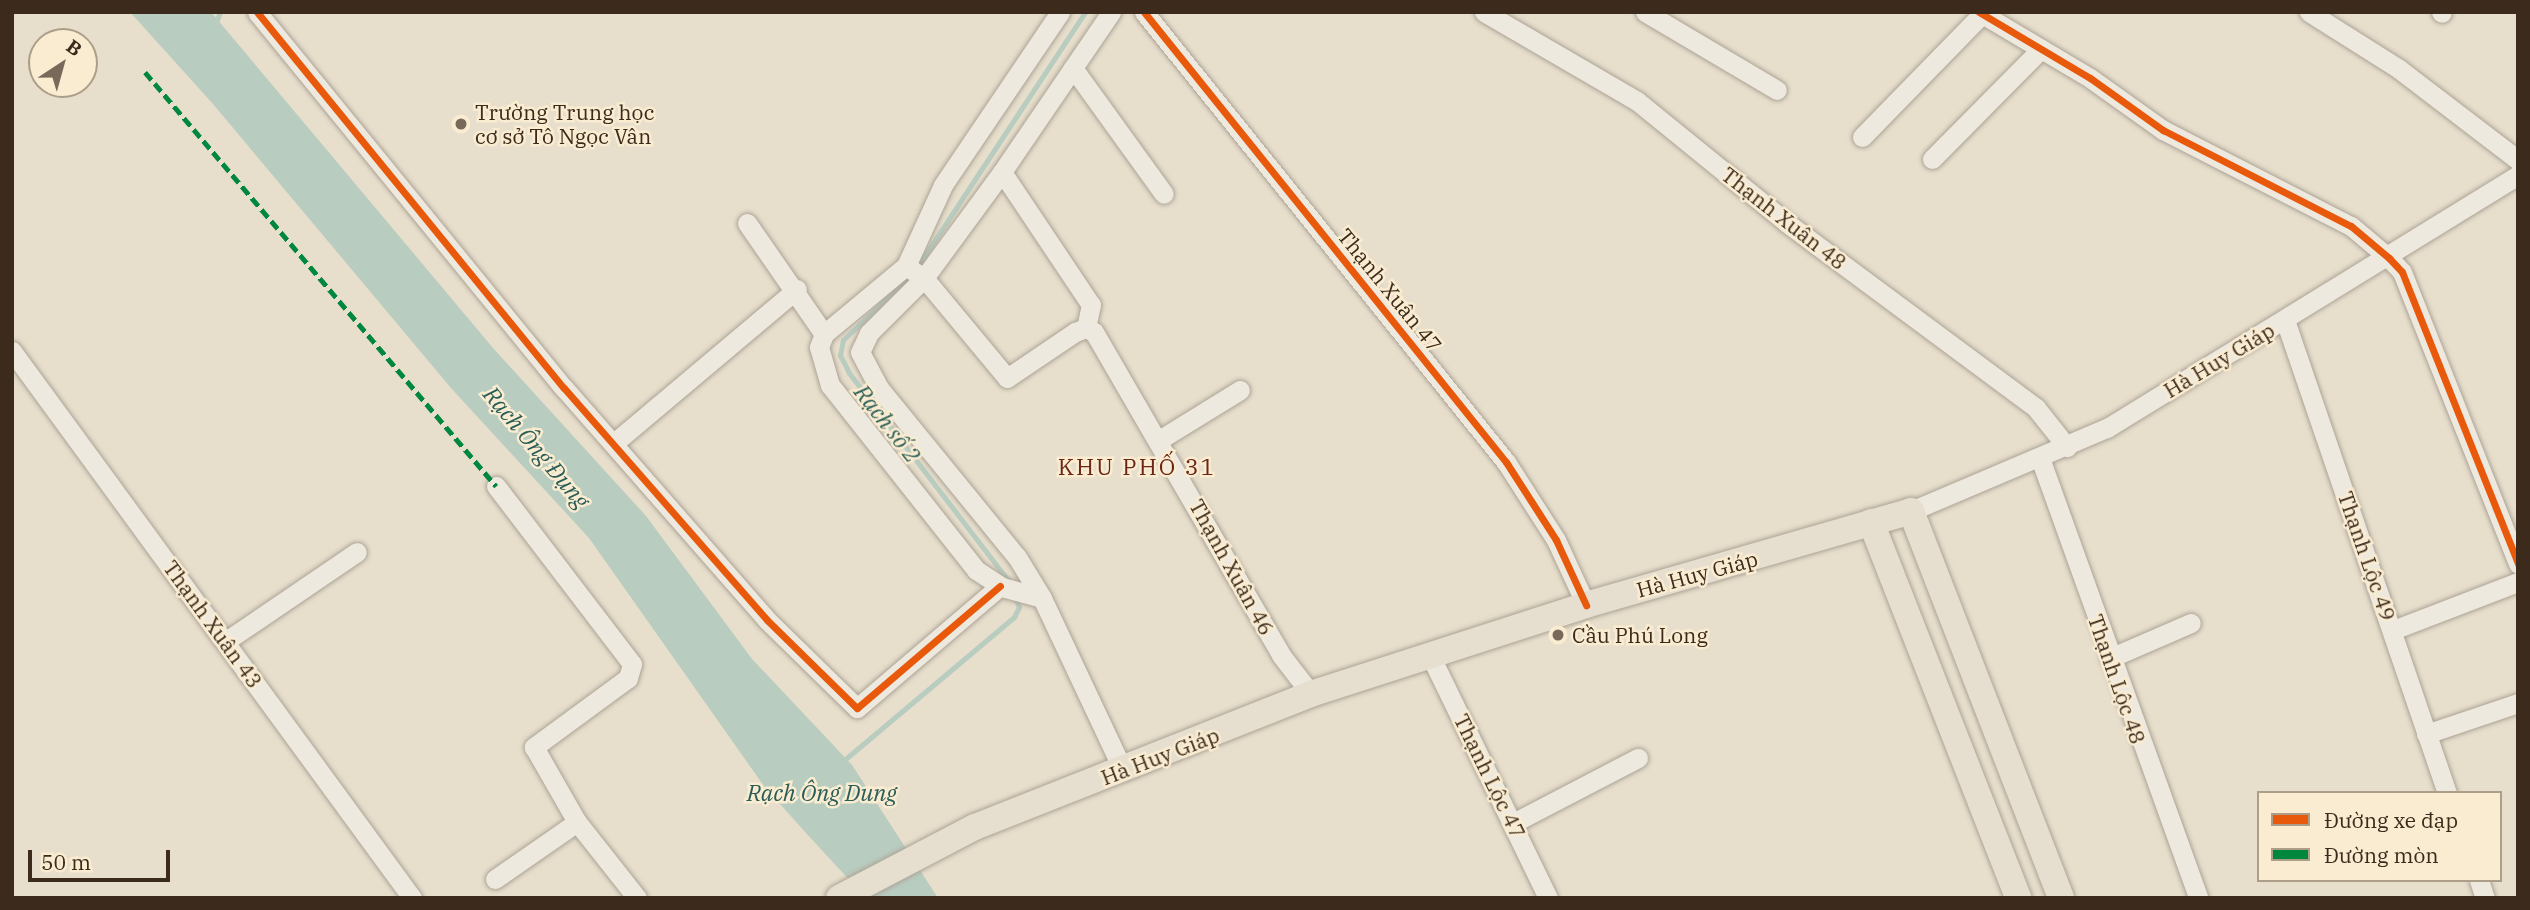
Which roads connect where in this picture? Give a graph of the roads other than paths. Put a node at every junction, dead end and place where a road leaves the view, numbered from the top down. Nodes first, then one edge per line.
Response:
1 (257, 12) edge
2 (1060, 12) edge
3 (1111, 12) edge
4 (1144, 12) edge
5 (1484, 12) edge
6 (1645, 12) edge
7 (2308, 12) edge
8 (1980, 13) edge
9 (2041, 49) junction
10 (1073, 68) junction
11 (1777, 90) dead end
12 (1862, 137) dead end
13 (1932, 159) dead end
14 (2518, 160) edge
15 (1002, 172) junction
16 (2518, 174) edge
17 (1164, 194) dead end
18 (747, 223) dead end
19 (2389, 258) junction
20 (906, 266) junction
21 (924, 278) junction
22 (797, 289) junction
23 (2284, 320) junction
24 (1086, 328) junction
25 (824, 334) junction
26 (12, 351) edge
27 (1240, 390) dead end
28 (1159, 440) junction
29 (614, 443) junction
30 (2067, 447) junction
31 (2040, 458) junction
32 (496, 486) dead end
33 (1911, 510) junction
34 (1871, 523) junction
35 (357, 552) dead end
36 (2518, 564) edge
37 (2518, 582) edge
38 (1001, 587) junction
39 (1033, 597) junction
40 (1586, 606) junction
41 (2191, 623) dead end
42 (2393, 630) junction
43 (226, 641) junction
44 (1430, 655) junction
45 (2110, 658) junction
46 (1311, 694) junction
47 (2518, 703) edge
48 (2426, 734) junction
49 (1638, 758) dead end
50 (1123, 770) junction
51 (2446, 791) edge
52 (577, 822) junction
53 (1513, 823) junction
54 (495, 879) dead end
55 (412, 898) edge
56 (637, 898) edge
57 (839, 898) edge
58 (1548, 898) edge
59 (2018, 898) edge
60 (2061, 898) edge
61 (2198, 898) edge

1 - 29 street
2 - 20 street
3 - 10 street
4 - 40 street, Thạnh Xuân 47
5 - 30 street, Thạnh Xuân 48
6 - 11 street
7 - 14 street
8 - 9 street
8 - 12 street
9 - 13 street
9 - 19 street
10 - 15 street
10 - 17 street
15 - 21 street
15 - 24 street
16 - 19 street, Hà Huy Giáp
18 - 22 street
19 - 23 street, Hà Huy Giáp
19 - 36 street
20 - 21 street
20 - 25 street
21 - 24 street
21 - 39 street
22 - 25 street
22 - 29 street
23 - 30 street, Hà Huy Giáp
23 - 42 street, Thạnh Lộc 49
24 - 28 street, Thạnh Xuân 46
25 - 38 street
26 - 43 street, Thạnh Xuân 43
27 - 28 street
28 - 46 street, Thạnh Xuân 46
29 - 38 street
30 - 31 street, Hà Huy Giáp
31 - 33 street, Hà Huy Giáp
31 - 45 street, Thạnh Lộc 48
32 - 52 street
33 - 34 main road, Hà Huy Giáp
33 - 60 main road
34 - 40 main road, Hà Huy Giáp
34 - 59 main road
35 - 43 street
37 - 42 street
38 - 39 street
39 - 50 street
40 - 44 main road, Hà Huy Giáp
41 - 45 street
42 - 48 street, Thạnh Lộc 49
43 - 55 street, Thạnh Xuân 43
44 - 46 main road, Hà Huy Giáp
44 - 53 street, Thạnh Lộc 47
45 - 61 street, Thạnh Lộc 48
46 - 50 main road, Hà Huy Giáp
47 - 48 street
48 - 51 street, Thạnh Lộc 49
49 - 53 street
50 - 57 main road, Hà Huy Giáp
52 - 54 street
52 - 56 street
53 - 58 street, Thạnh Lộc 47

